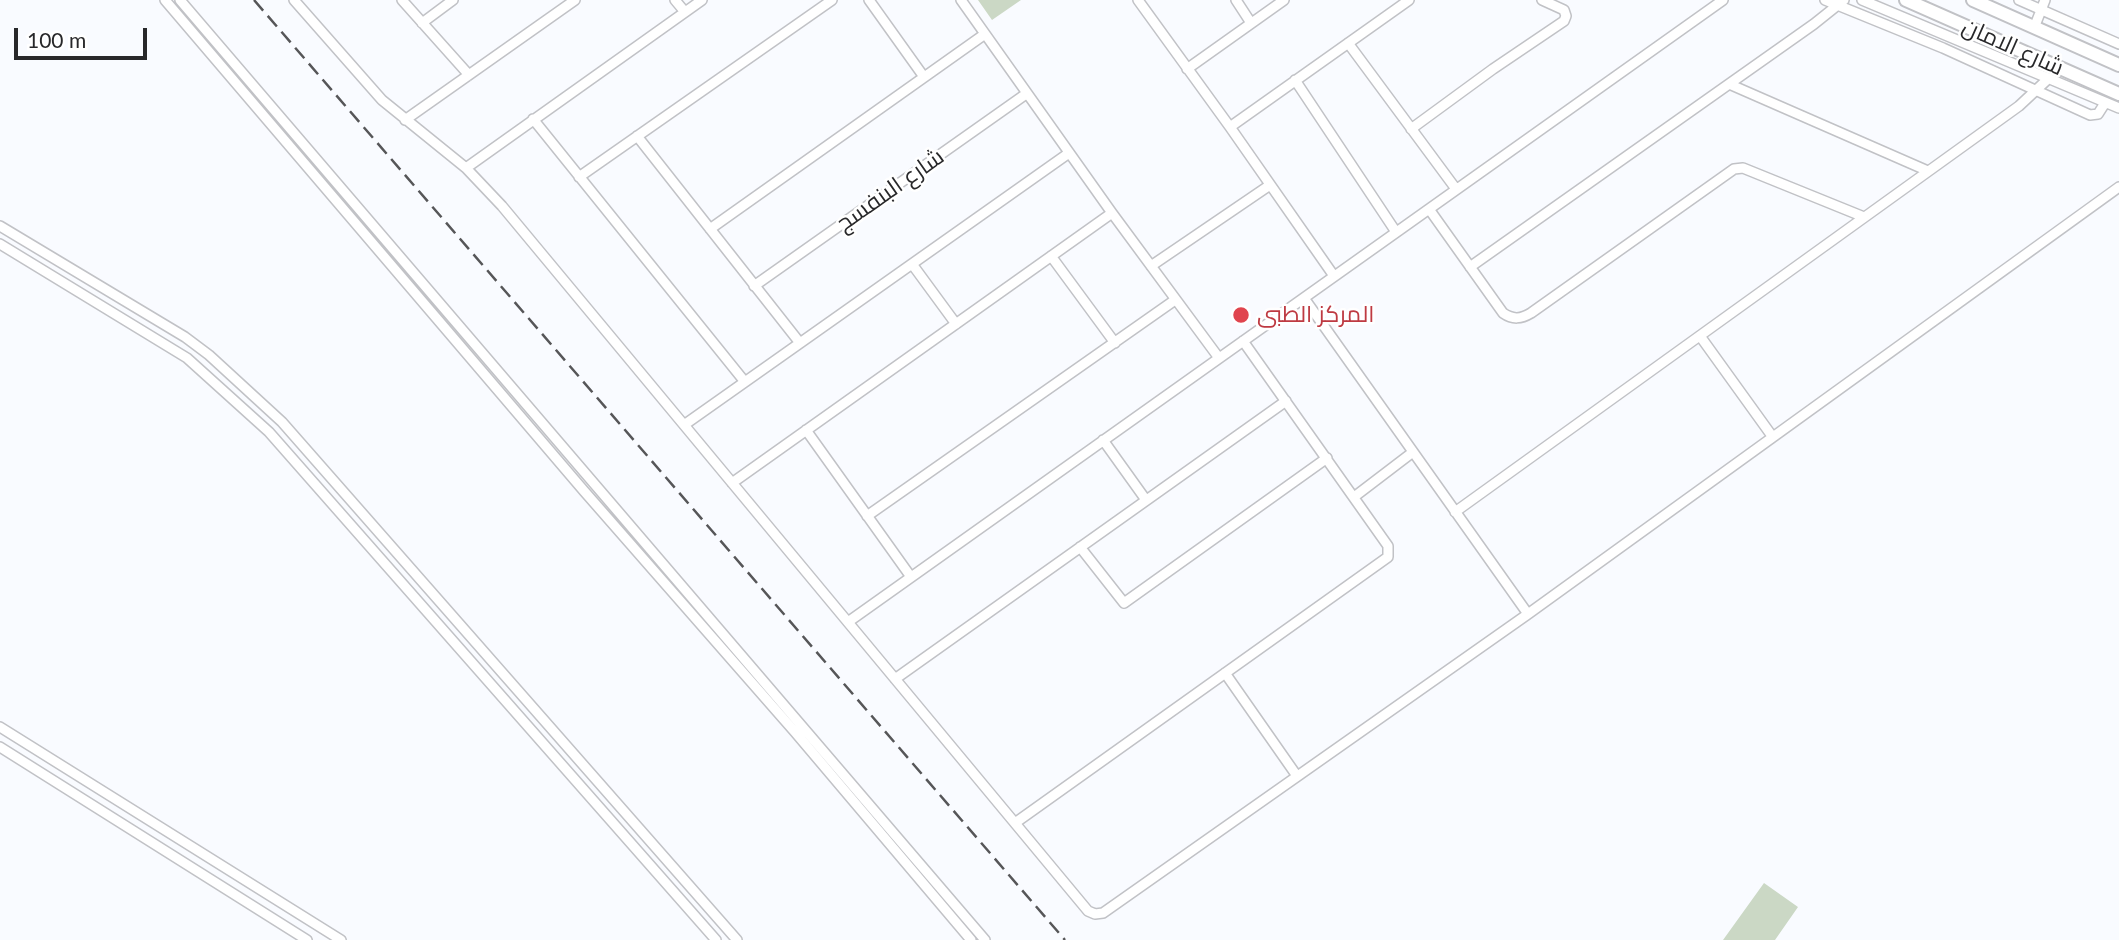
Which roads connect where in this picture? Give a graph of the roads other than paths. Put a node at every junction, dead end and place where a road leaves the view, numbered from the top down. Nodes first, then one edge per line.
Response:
1 (165, 0) edge
2 (180, 0) edge
3 (293, 0) edge
4 (402, 0) edge
5 (453, 0) edge
6 (575, 0) edge
7 (675, 0) edge
8 (702, 0) edge
9 (832, 0) edge
10 (869, 0) edge
11 (961, 0) edge
12 (1138, 0) edge
13 (1236, 0) edge
14 (1284, 0) edge
15 (1409, 0) edge
16 (1542, 0) edge
17 (1723, 0) edge
18 (1825, 0) edge
19 (1862, 0) edge
20 (1906, 0) edge
21 (1973, 0) edge
22 (2020, 0) edge
23 (1841, 2) edge
24 (2043, 4) edge
25 (685, 12) junction
26 (422, 23) junction
27 (1251, 23) junction
28 (2035, 28) junction
29 (985, 34) junction
30 (1348, 43) junction
31 (2119, 44) edge
32 (2119, 65) edge
33 (1187, 69) junction
34 (469, 75) junction
35 (923, 78) junction
36 (2049, 78) junction
37 (1296, 80) junction
38 (1729, 84) junction
39 (2081, 85) junction
40 (2037, 90) junction
41 (1026, 94) junction
42 (2119, 94) edge
43 (2105, 103) junction
44 (2119, 108) edge
45 (405, 120) junction
46 (533, 120) junction
47 (1230, 127) junction
48 (1411, 130) junction
49 (637, 136) junction
50 (1069, 153) junction
51 (466, 168) junction
52 (1928, 171) junction
53 (579, 177) junction
54 (1270, 185) junction
55 (2119, 187) edge
56 (1457, 189) junction
57 (1429, 209) junction
58 (1112, 213) junction
59 (1864, 217) junction
60 (0, 226) edge
61 (710, 229) junction
62 (1396, 232) junction
63 (0, 244) edge
64 (1051, 256) junction
65 (912, 264) junction
66 (1151, 266) junction
67 (1470, 267) junction
68 (1334, 276) junction
69 (754, 286) junction
70 (1304, 298) junction
71 (1175, 300) junction
72 (956, 324) junction
73 (1700, 336) junction
74 (1243, 341) junction
75 (1115, 343) junction
76 (800, 344) junction
77 (1219, 358) junction
78 (745, 382) junction
79 (1286, 401) junction
80 (264, 407) junction
81 (253, 418) junction
82 (684, 425) junction
83 (806, 430) junction
84 (1772, 436) junction
85 (1103, 440) junction
86 (1413, 452) junction
87 (1327, 458) junction
88 (732, 483) junction
89 (1354, 497) junction
90 (1146, 500) junction
91 (1455, 512) junction
92 (867, 516) junction
93 (1080, 547) junction
94 (911, 577) junction
95 (1528, 614) junction
96 (848, 622) junction
97 (1225, 673) junction
98 (895, 679) junction
99 (0, 727) edge
100 (0, 747) edge
101 (1297, 776) junction
102 (1015, 823) junction
103 (715, 914) junction
104 (703, 924) junction
105 (307, 940) edge
106 (341, 940) edge
107 (716, 940) edge
108 (737, 940) edge
109 (971, 940) edge
110 (985, 940) edge

1 - 109 street
2 - 110 street
3 - 45 street
4 - 26 street
5 - 26 street
6 - 34 street
7 - 25 street
8 - 25 street
9 - 49 street
10 - 35 street
11 - 29 street
12 - 33 street
13 - 27 street
14 - 27 street
15 - 30 street
16 - 48 street
17 - 56 street
18 - 23 street
19 - 36 street
20 - 39 street, شارع الامان
21 - 28 street, شارع الامان
22 - 24 street
23 - 38 street
23 - 40 street
24 - 28 street
24 - 31 street
25 - 46 street
26 - 34 street
27 - 33 street
28 - 32 street, شارع الامان
29 - 35 street
29 - 41 street
30 - 37 street
30 - 48 street
33 - 47 street
34 - 45 street
35 - 61 street
36 - 39 street
36 - 40 street
37 - 47 street
37 - 62 street
38 - 52 street
38 - 67 street
39 - 42 street, شارع الامان
39 - 43 street
40 - 43 street
40 - 52 street
41 - 50 street
41 - 69 street, شارع البنفسج
43 - 44 street
45 - 51 street
46 - 51 street
46 - 53 street
47 - 54 street
48 - 56 street
49 - 53 street
49 - 61 street
50 - 58 street
50 - 65 street
51 - 82 street
52 - 59 street
53 - 78 street
54 - 66 street
54 - 68 street
55 - 84 street
56 - 57 street
57 - 62 street
57 - 67 street
58 - 64 street
58 - 66 street
59 - 67 street
59 - 73 street
60 - 80 street
61 - 69 street
62 - 68 street
63 - 81 street
64 - 72 street
64 - 75 street
65 - 72 street
65 - 76 street
66 - 71 street
68 - 70 street
69 - 76 street
70 - 74 street
70 - 86 street
71 - 75 street
71 - 77 street
72 - 83 street
73 - 84 street
73 - 91 street
74 - 77 street
74 - 79 street
75 - 92 street
76 - 78 street
77 - 85 street
78 - 82 street
79 - 87 street
79 - 90 street
80 - 81 street
80 - 103 street
81 - 104 street
82 - 88 street
83 - 88 street
83 - 92 street
84 - 95 street
85 - 90 street
85 - 94 street
86 - 89 street
86 - 91 street
87 - 89 street
87 - 93 street
88 - 96 street
89 - 97 street
90 - 93 street
91 - 95 street
92 - 94 street
93 - 98 street
94 - 96 street
95 - 101 street
96 - 98 street
97 - 101 street
97 - 102 street
98 - 102 street
99 - 106 street
100 - 105 street
101 - 102 street
103 - 104 street
103 - 108 street
104 - 107 street

